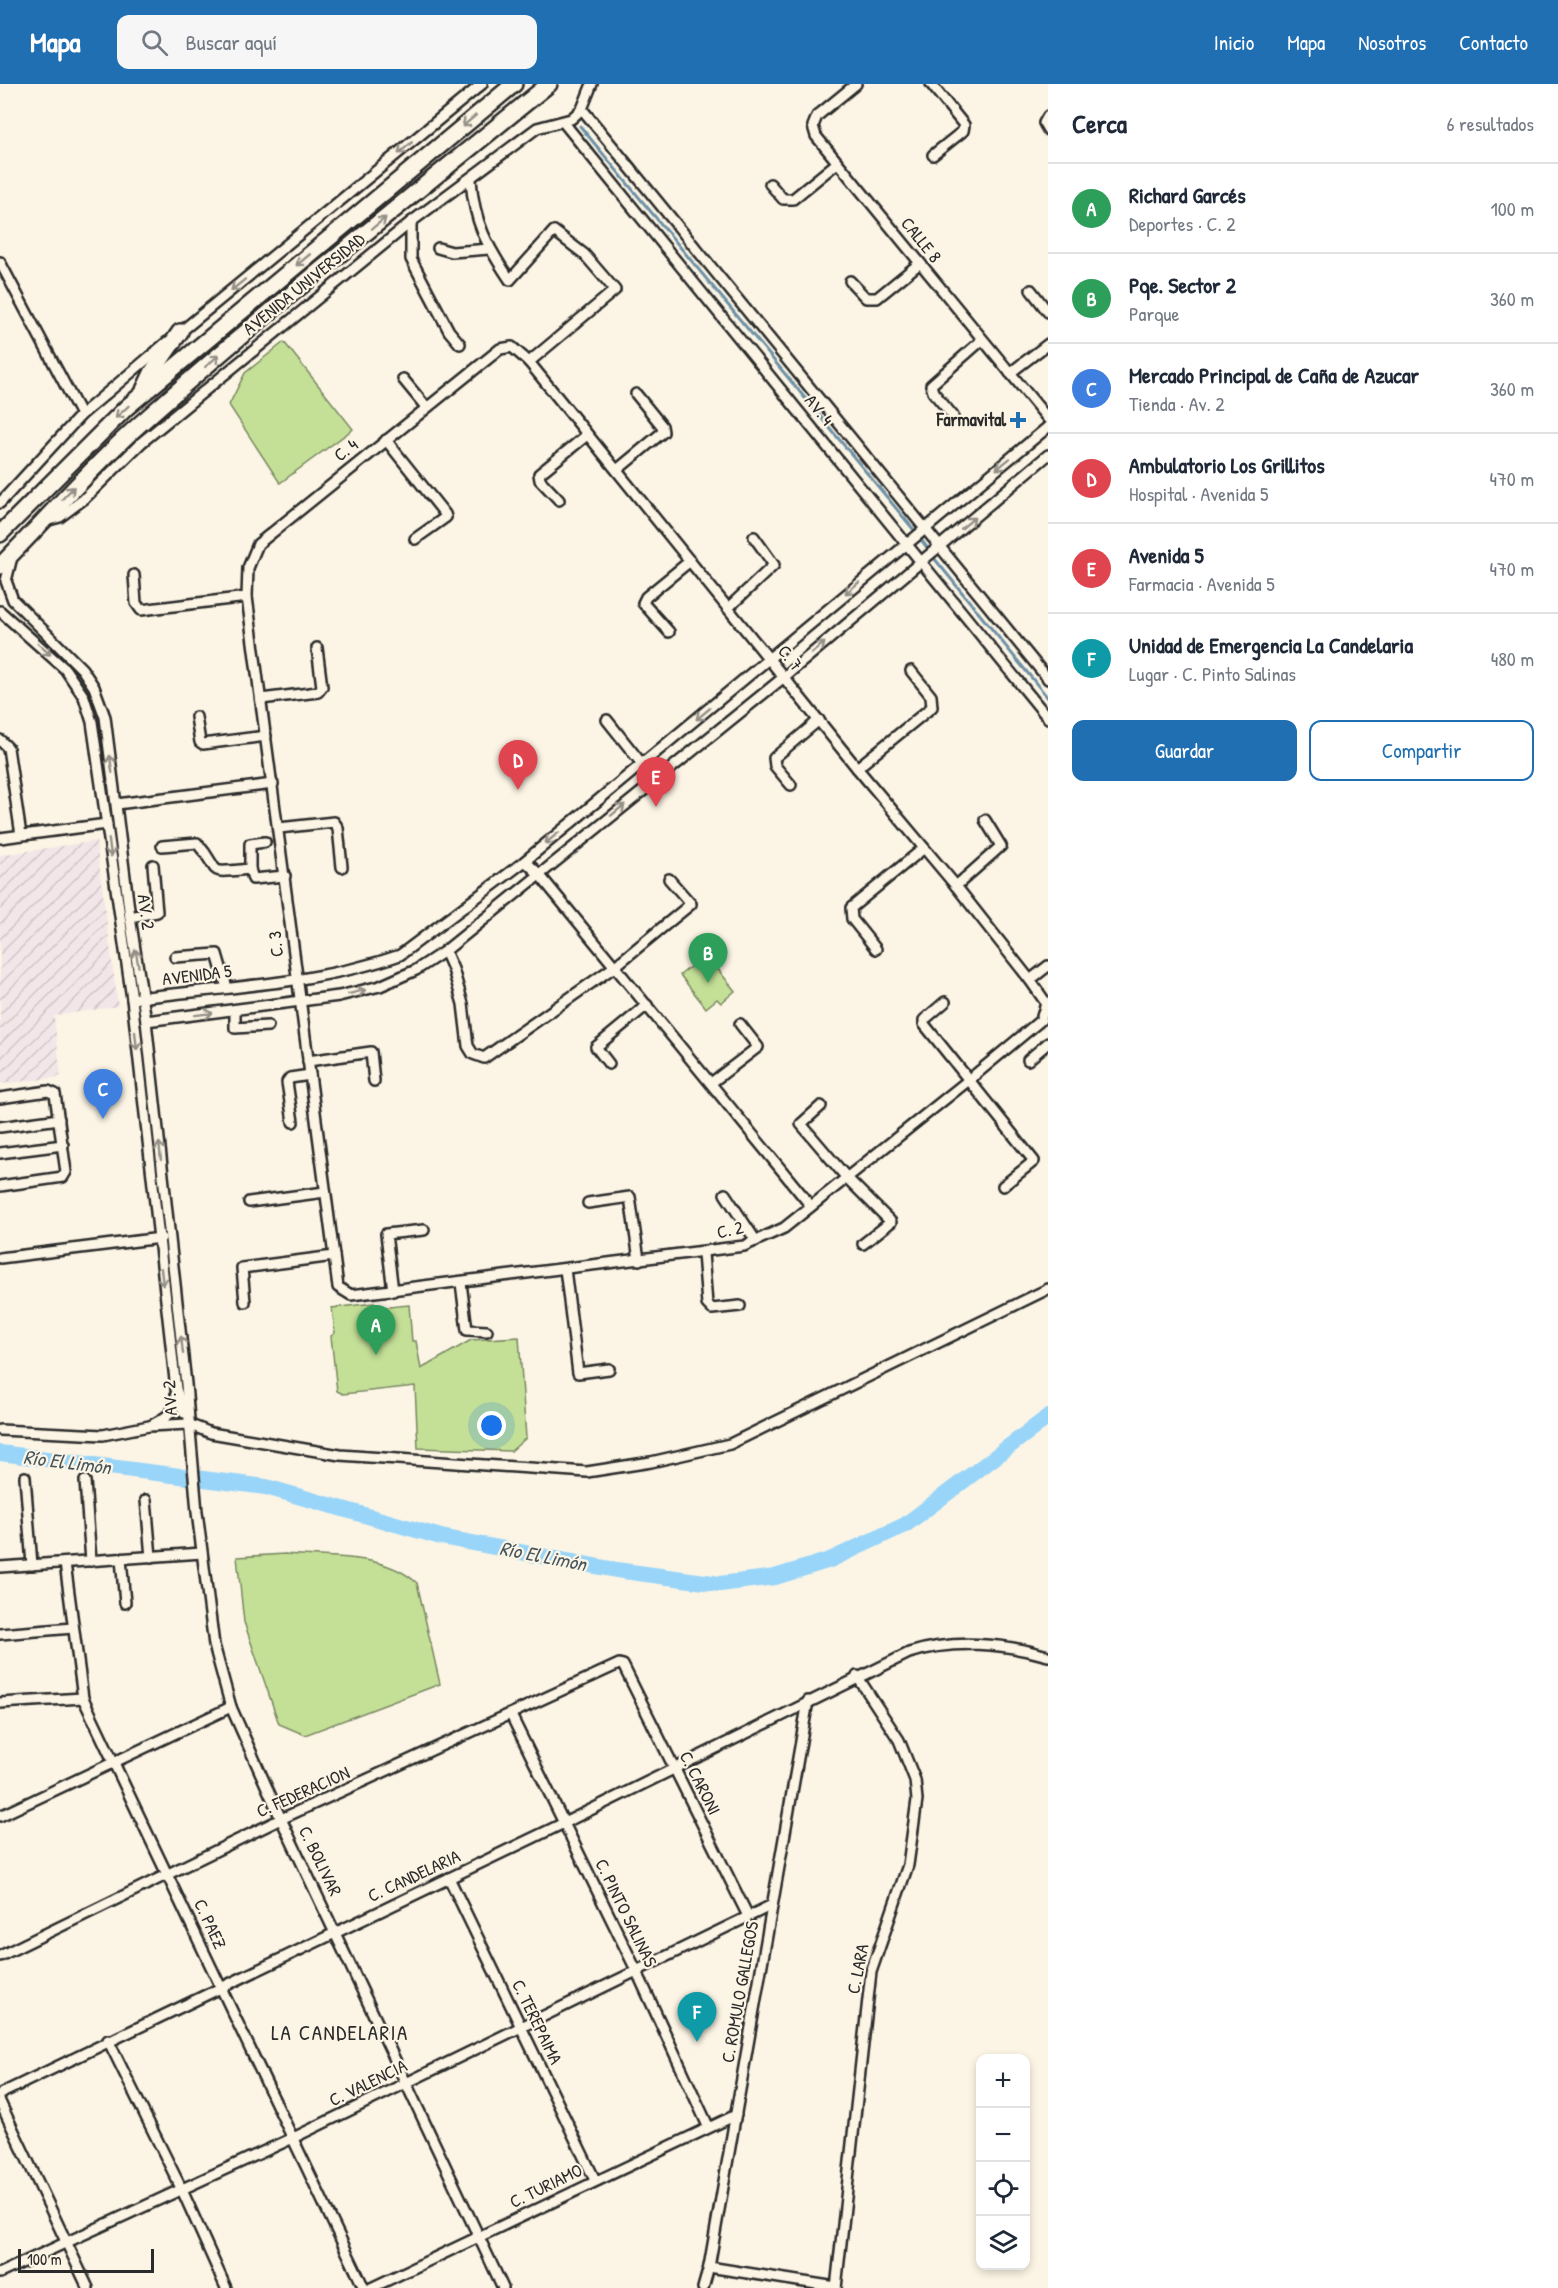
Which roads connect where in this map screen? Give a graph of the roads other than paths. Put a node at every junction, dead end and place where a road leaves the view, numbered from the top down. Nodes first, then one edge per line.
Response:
1 (482, 84) edge
2 (514, 84) edge
3 (549, 84) edge
4 (592, 84) edge
5 (856, 84) edge
6 (931, 84) edge
7 (582, 109) junction
8 (1048, 116) edge
9 (564, 123) junction
10 (1048, 130) edge
11 (933, 155) dead end
12 (837, 163) junction
13 (471, 180) junction
14 (770, 184) dead end
15 (411, 222) junction
16 (438, 248) dead end
17 (489, 249) junction
18 (920, 263) junction
19 (0, 264) edge
20 (850, 281) dead end
21 (1031, 290) dead end
22 (1048, 312) edge
23 (180, 332) junction
24 (982, 340) junction
25 (460, 344) dead end
26 (1048, 345) edge
27 (500, 350) joint
28 (529, 362) junction
29 (1010, 373) junction
30 (403, 379) dead end
31 (636, 394) dead end
32 (141, 395) junction
33 (426, 407) junction
34 (81, 414) junction
35 (953, 416) dead end
36 (1048, 419) edge
37 (1048, 428) edge
38 (587, 435) junction
39 (386, 440) junction
40 (1048, 455) edge
41 (617, 470) junction
42 (559, 501) dead end
43 (0, 503) edge
44 (40, 522) junction
45 (923, 529) junction
46 (0, 534) edge
47 (754, 537) dead end
48 (415, 539) dead end
49 (905, 544) junction
50 (939, 547) junction
51 (12, 554) junction
52 (690, 561) junction
53 (920, 562) junction
54 (0, 566) edge
55 (134, 574) dead end
56 (247, 597) junction
57 (728, 608) junction
58 (0, 612) edge
59 (669, 632) dead end
60 (317, 648) dead end
61 (768, 658) junction
62 (911, 671) dead end
63 (784, 677) junction
64 (1048, 679) edge
65 (261, 699) junction
66 (196, 717) dead end
67 (1048, 718) edge
68 (607, 720) dead end
69 (819, 720) junction
70 (266, 736) junction
71 (0, 740) edge
72 (642, 764) junction
73 (856, 768) junction
74 (273, 784) junction
75 (791, 785) dead end
76 (117, 804) junction
77 (985, 820) dead end
78 (107, 824) junction
79 (279, 828) junction
80 (21, 835) junction
81 (0, 838) edge
82 (265, 842) dead end
83 (162, 846) dead end
84 (924, 848) junction
85 (525, 861) junction
86 (153, 865) dead end
87 (342, 867) dead end
88 (250, 870) junction
89 (538, 873) junction
90 (285, 876) junction
91 (669, 879) dead end
92 (956, 886) junction
93 (130, 917) junction
94 (876, 949) dead end
95 (445, 951) junction
96 (175, 957) dead end
97 (1048, 966) edge
98 (614, 967) junction
99 (297, 980) junction
100 (1030, 980) junction
101 (227, 988) junction
102 (143, 998) junction
103 (132, 999) junction
104 (299, 1001) junction
105 (945, 1002) dead end
106 (1046, 1004) joint
107 (646, 1005) junction
108 (235, 1010) junction
109 (146, 1022) junction
110 (740, 1024) dead end
111 (268, 1026) dead end
112 (1048, 1043) edge
113 (1028, 1060) dead end
114 (308, 1061) junction
115 (609, 1064) dead end
116 (310, 1075) junction
117 (970, 1079) junction
118 (374, 1081) dead end
119 (711, 1083) junction
120 (0, 1098) edge
121 (821, 1106) dead end
122 (59, 1119) junction
123 (293, 1122) dead end
124 (0, 1127) edge
125 (63, 1144) junction
126 (0, 1153) edge
127 (847, 1178) junction
128 (0, 1186) edge
129 (1003, 1186) dead end
130 (325, 1192) junction
131 (725, 1194) dead end
132 (249, 1202) dead end
133 (588, 1203) dead end
134 (811, 1206) junction
135 (424, 1230) dead end
136 (169, 1237) junction
137 (158, 1238) junction
138 (756, 1241) junction
139 (863, 1244) dead end
140 (703, 1253) junction
141 (334, 1256) junction
142 (0, 1258) edge
143 (639, 1260) junction
144 (565, 1269) junction
145 (461, 1283) junction
146 (338, 1287) joint
147 (1048, 1288) edge
148 (393, 1291) junction
149 (245, 1302) dead end
150 (740, 1306) dead end
151 (487, 1331) dead end
152 (609, 1369) dead end
153 (176, 1389) junction
154 (188, 1424) junction
155 (149, 1426) junction
156 (0, 1430) edge
157 (25, 1477) dead end
158 (85, 1481) dead end
159 (146, 1500) dead end
160 (202, 1553) junction
161 (151, 1557) junction
162 (121, 1559) junction
163 (91, 1561) junction
164 (65, 1563) junction
165 (32, 1565) junction
166 (0, 1567) edge
167 (125, 1603) dead end
168 (73, 1628) junction
169 (0, 1634) edge
170 (1048, 1656) edge
171 (623, 1665) joint
172 (857, 1676) junction
173 (83, 1698) junction
174 (808, 1701) junction
175 (0, 1703) edge
176 (231, 1707) junction
177 (511, 1715) junction
178 (115, 1762) junction
179 (675, 1769) junction
180 (0, 1815) edge
181 (281, 1820) junction
182 (564, 1823) junction
183 (168, 1874) junction
184 (449, 1878) junction
185 (772, 1905) junction
186 (748, 1916) junction
187 (335, 1931) junction
188 (0, 1956) edge
189 (637, 1972) junction
190 (221, 1986) junction
191 (521, 2027) junction
192 (108, 2040) junction
193 (407, 2082) junction
194 (0, 2094) edge
195 (0, 2102) edge
196 (736, 2115) junction
197 (708, 2126) junction
198 (293, 2138) junction
199 (595, 2180) junction
200 (182, 2190) junction
201 (480, 2236) junction
202 (67, 2243) junction
203 (709, 2267) junction
204 (0, 2273) edge
205 (87, 2288) edge
206 (226, 2288) edge
207 (364, 2288) edge
208 (371, 2288) edge
209 (503, 2288) edge
210 (703, 2288) edge
211 (836, 2288) edge

1 -> 23 street
2 -> 32 main road, AVENIDA UNIVERSIDAD
44 -> 3 main road, AVENIDA UNIVERSIDAD
4 - 7 street
5 - 12 street, CALLE 8
6 - 11 street
7 - 9 street, AVENIDA UNIVERSIDAD
7 - 45 street, AV. 4
8 - 10 street
9 - 13 street, AVENIDA UNIVERSIDAD
9 - 49 street, AV. 4
12 - 14 street
12 - 18 street, CALLE 8
13 - 15 street, AVENIDA UNIVERSIDAD
13 - 17 street
15 - 25 street
15 - 44 street, AVENIDA UNIVERSIDAD
16 - 17 street
17 - 28 street
18 - 20 street
18 - 24 street, CALLE 8
19 - 34 street
21 - 22 street
23 - 32 main road
23 - 34 street
24 - 29 street, CALLE 8
24 - 35 street
26 - 29 street
27 - 28 street, C. 7
27 - 33 street, C. 4
28 - 38 street, C. 7
29 - 36 street, CALLE 8
30 - 33 street
31 - 41 street
32 -> 46 main road, AVENIDA UNIVERSIDAD
33 - 39 street, C. 4
34 - 43 street
37 -> 45 street, AVENIDA 5
38 - 41 street, C. 7
38 - 42 street
39 - 48 street
39 - 56 street, C. 4
50 -> 40 street
41 - 52 street, C. 7
44 - 51 main road, AVENIDA UNIVERSIDAD
45 - 49 street, AVENIDA 5
45 - 50 street, AV. 4
47 - 57 street
49 - 53 street, AV. 4
49 -> 61 street, AVENIDA 5
50 - 53 street
50 - 64 street, AV. 4
51 - 54 main road, AVENIDA UNIVERSIDAD
76 -> 51 street, AV. 2
52 - 57 street, C. 7
52 - 59 street
63 -> 53 street
53 - 67 street, AV. 4
55 - 56 street
56 - 65 street, C. 3
57 - 61 street, C. 7
58 -> 78 street, AV. 2
60 - 65 street
61 - 63 street, C. 7
61 -> 72 street, AVENIDA 5
62 - 73 street
63 - 69 street, C. 7
89 -> 63 street
65 - 70 street, C. 3
66 - 70 street
68 - 72 street
69 - 73 street, C. 7
69 - 75 street
70 - 74 street, C. 3
71 - 80 street
72 -> 85 street, AVENIDA 5
73 - 84 street, C. 7
74 - 76 street
74 - 79 street, C. 3
76 - 93 street, AV. 2
77 - 92 street
78 - 80 street
78 -> 103 street, AV. 2
79 - 87 street
79 - 90 street, C. 3
80 - 81 street
82 - 88 street
83 - 88 street
84 - 92 street, C. 7
84 - 94 street
85 - 89 street
85 - 99 street, AVENIDA 5
86 - 93 street
88 - 90 street
89 - 95 street
89 - 98 street
90 - 99 street, C. 3
91 - 98 street
92 - 100 street, C. 7
102 -> 93 street, AV. 2
95 - 98 street
104 -> 95 street
96 - 101 street
97 - 100 street
98 - 107 street
99 - 101 street, AVENIDA 5
99 - 104 street, C. 3
100 - 106 street, C. 7
101 - 102 street, AVENIDA 5
102 - 103 street, AVENIDA 5
102 - 109 street, AV. 2
103 -> 137 street, AV. 2
104 - 108 street
104 - 114 street, C. 3
105 - 117 street
106 - 117 street, C. 2
107 - 115 street
107 - 119 street
109 -> 108 street
108 - 111 street
136 -> 109 street, AV. 2
110 - 119 street
112 - 113 street
114 - 116 street, C. 3
114 - 118 street
116 - 123 street
116 - 130 street, C. 3
117 - 127 street, C. 2
117 - 129 street
119 - 134 street
120 - 122 street
121 - 127 street
122 - 124 street
122 - 125 street
125 - 126 street
125 - 128 street
127 - 134 street, C. 2
127 - 139 street
130 - 132 street
130 - 141 street, C. 3
131 - 138 street
133 - 143 street
134 - 138 street, C. 2
135 - 148 street
136 - 137 street
154 -> 136 street, AV. 2
137 - 142 street
137 -> 153 street, AV. 2
138 - 140 street, C. 2
140 - 143 street, C. 2
140 - 150 street
141 - 146 street, C. 3
141 - 149 street
143 - 144 street, C. 2
144 - 145 street, C. 2
144 - 152 street
145 - 148 street, C. 2
145 - 151 street
146 - 148 street, C. 2
147 - 154 street
153 - 154 street, AV. 2
153 - 155 street
154 - 155 street
154 - 160 street, C. BOLIVAR
155 - 156 street
157 - 165 street
158 - 163 street
159 - 161 street
160 - 161 street
160 - 176 street, C. BOLIVAR
161 - 162 street
162 - 163 street
162 - 167 street
163 - 164 street
164 - 165 street
164 - 168 street, C. PAEZ
165 - 166 street
168 - 169 street
168 - 173 street, C. PAEZ
170 - 172 street, C. CANDELARIA
171 - 177 street, C. FEDERACION
171 - 179 street, C. CARONI
172 - 174 street, C. CANDELARIA
172 - 211 street, C. LARA
173 - 175 street
173 - 178 street, C. PAEZ
174 - 179 street, C. CANDELARIA
174 - 185 street, C. ROMULO GALLEGOS
176 - 178 street
176 - 181 street, C. BOLIVAR
177 - 181 street, C. FEDERACION
177 - 182 street, C. PINTO SALINAS
178 - 180 street
178 - 183 street, C. PAEZ
179 - 182 street, C. CANDELARIA
179 - 186 street, C. CARONI
181 - 183 street, C. FEDERACION
181 - 187 street, C. BOLIVAR
182 - 184 street, C. CANDELARIA
182 - 189 street, C. PINTO SALINAS
183 - 188 street, C. FEDERACION
183 - 190 street, C. PAEZ
184 - 187 street, C. CANDELARIA
184 - 191 street, C. TEREPAIMA
185 - 186 street, C. VALENCIA
185 - 196 street, C. ROMULO GALLEGOS
186 - 189 street, C. VALENCIA
187 - 190 street, C. CANDELARIA
187 - 193 street, C. BOLIVAR
189 - 191 street, C. VALENCIA
189 - 197 street, C. PINTO SALINAS
190 - 192 street, C. CANDELARIA
190 - 198 street, C. PAEZ
191 - 193 street, C. VALENCIA
191 - 199 street, C. TEREPAIMA
192 - 194 street, C. CANDELARIA
192 - 200 street
193 - 198 street, C. VALENCIA
193 - 201 street, C. BOLIVAR
195 - 202 street
196 - 197 street, C. TURIAMO
196 - 203 street, C. ROMULO GALLEGOS
197 - 199 street, C. TURIAMO
198 - 200 street, C. VALENCIA
198 - 207 street, C. PAEZ
199 - 201 street, C. TURIAMO
200 - 202 street, C. VALENCIA
200 - 206 street
201 - 208 street, C. TURIAMO
201 - 209 street, C. BOLIVAR
202 - 204 street, C. VALENCIA
202 - 205 street
203 - 210 street, C. ROMULO GALLEGOS
203 - 211 street

